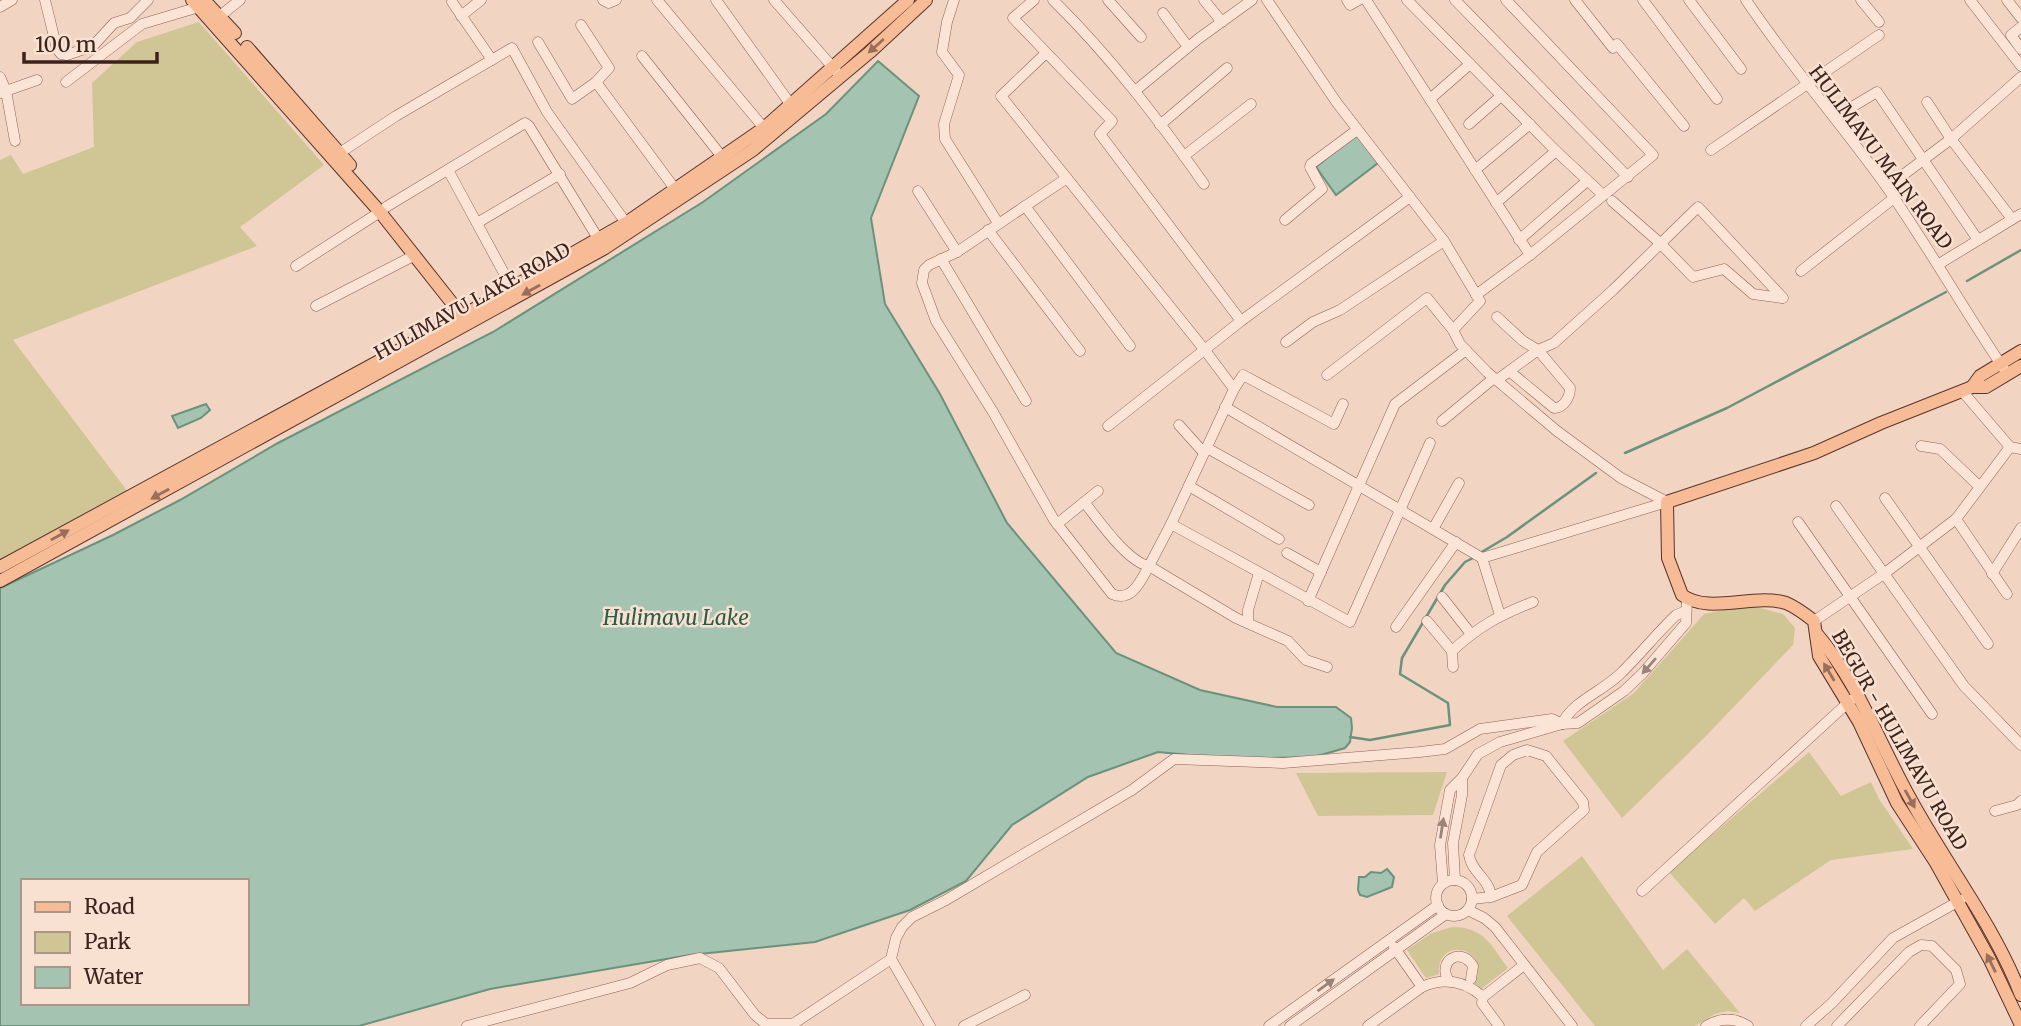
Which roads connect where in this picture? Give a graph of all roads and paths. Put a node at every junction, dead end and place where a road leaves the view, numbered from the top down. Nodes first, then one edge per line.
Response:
1 (12, 0) edge
2 (45, 0) edge
3 (148, 0) edge
4 (240, 0) edge
5 (481, 0) edge
6 (603, 0) edge
7 (616, 0) edge
8 (657, 0) edge
9 (716, 0) edge
10 (774, 0) edge
11 (908, 0) edge
12 (926, 0) edge
13 (954, 0) edge
14 (1034, 0) edge
15 (1053, 0) edge
16 (1108, 0) edge
17 (1204, 0) edge
18 (1252, 0) edge
19 (1267, 0) edge
20 (1347, 0) edge
21 (1359, 0) edge
22 (1366, 0) edge
23 (1407, 0) edge
24 (1455, 0) edge
25 (1506, 0) edge
26 (1575, 0) edge
27 (1643, 0) edge
28 (1689, 0) edge
29 (1746, 0) edge
30 (1861, 0) edge
31 (1970, 0) edge
32 (2007, 0) edge
33 (199, 2) edge
34 (452, 2) dead end
35 (0, 8) edge
36 (1163, 13) dead end
37 (461, 16) junction
38 (2021, 18) edge
39 (216, 19) junction
40 (1222, 22) junction
41 (1879, 22) dead end
42 (581, 25) dead end
43 (2021, 27) edge
44 (1879, 34) dead end
45 (1141, 37) dead end
46 (538, 41) dead end
47 (1188, 47) junction
48 (2021, 50) edge
49 (1045, 54) junction
50 (642, 56) dead end
51 (492, 60) junction
52 (1470, 64) junction
53 (2021, 66) edge
54 (1227, 68) dead end
55 (1741, 69) dead end
56 (837, 72) junction
57 (0, 77) edge
58 (2021, 77) edge
59 (37, 80) dead end
60 (66, 82) dead end
61 (596, 82) junction
62 (1805, 84) junction
63 (1135, 91) junction
64 (3, 92) edge
65 (1501, 96) junction
66 (1430, 99) junction
67 (1717, 99) dead end
68 (1927, 102) dead end
69 (1251, 104) dead end
70 (791, 105) junction
71 (1835, 117) junction
72 (1469, 124) dead end
73 (1530, 124) junction
74 (1160, 125) junction
75 (1684, 126) dead end
76 (764, 128) junction
77 (1357, 130) junction
78 (1951, 139) junction
79 (15, 141) dead end
80 (1711, 150) dead end
81 (1556, 151) junction
82 (337, 155) junction
83 (1184, 156) junction
84 (723, 158) junction
85 (1924, 159) junction
86 (448, 170) junction
87 (1475, 170) junction
88 (560, 174) junction
89 (1628, 177) junction
90 (1067, 178) junction
91 (1587, 181) junction
92 (1204, 184) dead end
93 (1886, 187) junction
94 (918, 191) dead end
95 (1600, 192) dead end
96 (679, 195) junction
97 (1410, 197) junction
98 (1894, 198) junction
99 (1612, 201) dead end
100 (1496, 203) junction
101 (1025, 206) junction
102 (383, 209) junction
103 (2017, 216) edge
104 (1285, 220) dead end
105 (477, 223) junction
106 (626, 223) junction
107 (998, 223) junction
108 (988, 230) junction
109 (599, 240) junction
110 (1519, 240) junction
111 (1978, 240) junction
112 (1444, 241) junction
113 (1660, 243) junction
114 (957, 252) junction
115 (415, 255) junction
116 (1530, 255) junction
117 (941, 259) junction
118 (1939, 264) junction
119 (296, 266) dead end
120 (1801, 271) dead end
121 (512, 288) junction
122 (1476, 295) junction
123 (317, 306) dead end
124 (1497, 317) dead end
125 (469, 318) junction
126 (1241, 321) junction
127 (1453, 330) junction
128 (1286, 342) dead end
129 (1130, 346) dead end
130 (1204, 349) junction
131 (1465, 350) junction
132 (1538, 350) junction
133 (1080, 351) dead end
134 (2021, 351) edge
135 (2021, 366) edge
136 (2003, 368) junction
137 (1509, 371) junction
138 (1327, 375) dead end
139 (1495, 379) junction
140 (1234, 389) junction
141 (1967, 389) junction
142 (1026, 401) dead end
143 (1343, 404) dead end
144 (1225, 407) junction
145 (1443, 421) dead end
146 (1179, 425) dead end
147 (1108, 426) dead end
148 (1430, 443) dead end
149 (1921, 446) dead end
150 (2016, 448) edge
151 (1205, 450) junction
152 (1459, 483) dead end
153 (1189, 486) junction
154 (1979, 486) junction
155 (1359, 487) junction
156 (1098, 491) dead end
157 (1885, 498) dead end
158 (1084, 502) junction
159 (1667, 502) junction
160 (1309, 505) dead end
161 (1836, 506) dead end
162 (1400, 510) junction
163 (1956, 519) junction
164 (1798, 522) dead end
165 (1057, 524) junction
166 (1171, 524) junction
167 (1433, 528) junction
168 (2021, 528) edge
169 (1279, 539) dead end
170 (1456, 542) junction
171 (1919, 547) junction
172 (1287, 553) dead end
173 (1479, 556) junction
174 (1149, 566) junction
175 (0, 567) edge
176 (1321, 572) junction
177 (1259, 573) junction
178 (1885, 573) junction
179 (1992, 574) junction
180 (0, 581) edge
181 (2007, 594) dead end
182 (1851, 596) junction
183 (1442, 597) dead end
184 (1308, 601) junction
185 (1533, 602) dead end
186 (1686, 605) junction
187 (1500, 615) junction
188 (1427, 621) dead end
189 (1248, 623) junction
190 (1396, 627) dead end
191 (1815, 627) junction
192 (1471, 634) junction
193 (1988, 645) dead end
194 (1452, 651) junction
195 (1327, 667) dead end
196 (1453, 667) dead end
197 (1852, 699) junction
198 (1932, 714) dead end
199 (1562, 724) junction
200 (2021, 745) edge
201 (1462, 778) junction
202 (2021, 801) edge
203 (1995, 811) dead end
204 (1454, 880) junction
205 (1443, 883) junction
206 (1642, 891) dead end
207 (1491, 892) junction
208 (1470, 894) junction
209 (1963, 898) junction
210 (1438, 905) junction
211 (1468, 910) junction
212 (1446, 914) junction
213 (1389, 940) junction
214 (1396, 950) junction
215 (891, 959) junction
216 (1524, 965) junction
217 (1471, 979) dead end
218 (1449, 981) junction
219 (1422, 987) junction
220 (1025, 995) dead end
221 (2021, 995) edge
222 (1483, 997) junction
223 (1812, 1024) edge
224 (2021, 1024) edge
225 (930, 1025) edge
226 (467, 1026) edge
227 (964, 1026) edge
228 (1270, 1026) edge
229 (1290, 1026) edge
230 (1368, 1026) edge
231 (1499, 1026) edge
232 (1572, 1026) edge
233 (1706, 1026) edge
234 (1748, 1026) edge
235 (1837, 1026) edge
236 (1920, 1026) edge

1 - 35 street
2 - 3 street
4 - 39 street
5 - 37 street
6 - 7 street
8 - 76 street
9 - 70 street
10 - 56 street
11 - 56 main road, HULIMAVU LAKE ROAD
12 -> 56 main road, HULIMAVU LAKE ROAD
13 - 107 street
14 - 49 street
15 - 63 street
16 - 45 street
17 - 40 street
18 - 40 street
19 - 77 street
20 - 21 street
22 - 66 street
23 - 52 street
24 - 89 street
25 - 89 street
26 - 75 street
27 - 67 street
28 - 55 street
29 - 62 street, HULIMAVU MAIN ROAD
30 - 41 street
31 - 53 street
32 - 38 street
33 - 39 main road
33 - 60 street
34 - 37 street
36 - 47 street
37 - 51 street
39 - 82 main road
40 - 47 street
42 - 61 street
43 - 48 street
44 - 62 street
46 - 61 street
47 - 63 street
49 - 90 street
49 - 126 street
50 - 84 street
51 - 82 street
51 - 106 street
52 - 65 street
52 - 66 street
54 - 74 street
56 - 70 main road, HULIMAVU LAKE ROAD
56 - 96 main road, HULIMAVU LAKE ROAD
57 - 64 street
58 - 78 street
59 - 64 street
61 - 96 street
62 - 71 street, HULIMAVU MAIN ROAD
62 - 80 street
63 - 74 street
64 - 79 street
65 - 72 street
65 - 73 street
66 - 87 street
68 - 78 street
69 - 83 street
70 - 76 main road, HULIMAVU LAKE ROAD
71 - 85 street
71 - 93 street, HULIMAVU MAIN ROAD
73 - 81 street
73 - 87 street
74 - 83 street
76 - 84 main road, HULIMAVU LAKE ROAD
77 - 97 street
77 - 104 street
78 - 85 street
78 - 103 street
81 - 91 street
81 - 100 street
82 - 102 main road
83 - 92 street
84 - 96 main road, HULIMAVU LAKE ROAD
85 - 93 street
85 - 111 street
86 - 88 street
86 - 102 street
86 - 105 street
87 - 100 street
88 - 105 street
88 - 109 street
89 - 116 street
90 - 101 street
90 - 130 street
91 - 95 street
91 - 110 street
93 - 98 street, HULIMAVU MAIN ROAD
94 - 114 street
96 - 106 main road, HULIMAVU LAKE ROAD
96 -> 125 main road, HULIMAVU LAKE ROAD
97 - 112 street
97 - 126 street
98 - 118 street, HULIMAVU MAIN ROAD
98 - 120 street
99 - 113 street
100 - 110 street
101 - 107 street
101 - 129 street
102 - 115 main road
102 - 119 street
102 - 125 main road
103 - 111 street
105 - 121 street
106 - 109 main road, HULIMAVU LAKE ROAD
107 - 108 street
108 - 114 street
108 - 133 street
109 - 121 main road, HULIMAVU LAKE ROAD
110 - 116 street
111 - 118 street
112 - 122 street
112 - 128 street
113 - 113 street
113 - 132 street
114 - 117 street
115 - 123 street
115 - 125 main road
116 - 122 street
117 - 142 street
117 - 165 street
118 - 136 street, HULIMAVU MAIN ROAD
121 - 125 main road, HULIMAVU LAKE ROAD
122 - 127 street
124 - 132 street
175 -> 125 main road, HULIMAVU LAKE ROAD
125 -> 180 main road, HULIMAVU LAKE ROAD
126 - 130 street
127 - 131 street
127 - 138 street
130 - 140 street
130 - 147 street
131 - 139 street
131 - 155 street
132 - 137 street
132 - 137 street
134 - 136 main road
135 - 136 main road
136 - 141 main road
137 - 139 street
139 - 145 street
139 - 159 street
140 - 143 street
140 - 144 street
141 - 150 street
141 - 159 main road
144 - 151 street
144 - 155 street
146 - 151 street
148 - 162 street
149 - 154 street
150 - 154 street
151 - 153 street
151 - 160 street
152 - 167 street
153 - 166 street
153 - 169 street
154 - 163 street
155 - 162 street
155 - 176 street
156 - 158 street
157 - 171 street
158 - 165 street
158 - 174 street
159 - 173 street
159 - 186 main road
161 - 178 street
162 - 167 street
162 - 184 street
163 - 171 street
163 - 179 street
164 - 182 street
165 - 174 street
166 - 174 street
166 - 177 street
167 - 170 street
168 - 179 street
170 - 173 street
170 - 190 street
171 - 178 street
171 - 193 street
172 - 176 street
173 - 187 street
174 - 189 street
176 - 184 street
177 - 184 street
177 - 189 street
178 - 182 street
178 - 200 street
179 - 181 street
182 - 191 street
182 - 198 street
183 - 192 street
185 - 187 street
186 - 191 main road
186 - 199 street
186 -> 199 street
187 - 192 street
188 - 194 street
189 - 195 street
191 - 197 main road, BEGUR - HULIMAVU ROAD
192 - 194 street
194 - 196 street
197 - 206 street
197 - 209 main road, BEGUR - HULIMAVU ROAD
199 - 201 street
199 - 215 street
201 - 204 street
205 -> 201 street
202 - 203 street
204 - 205 street
204 - 208 street
205 - 210 street
207 - 207 street
207 - 208 street
208 - 211 street
209 - 221 main road, BEGUR - HULIMAVU ROAD
209 - 223 street
224 -> 209 main road, BEGUR - HULIMAVU ROAD
210 - 212 street
210 - 213 street
211 - 212 street
211 - 216 street
212 - 214 street
213 - 214 street
228 -> 213 street
214 - 219 street
214 - 229 street
215 - 225 street
215 - 226 street
216 - 222 street
216 - 232 street
217 - 218 street
218 - 219 street
218 - 222 street
219 - 230 street
220 - 227 street
222 - 231 street
233 - 234 street
235 - 236 street

